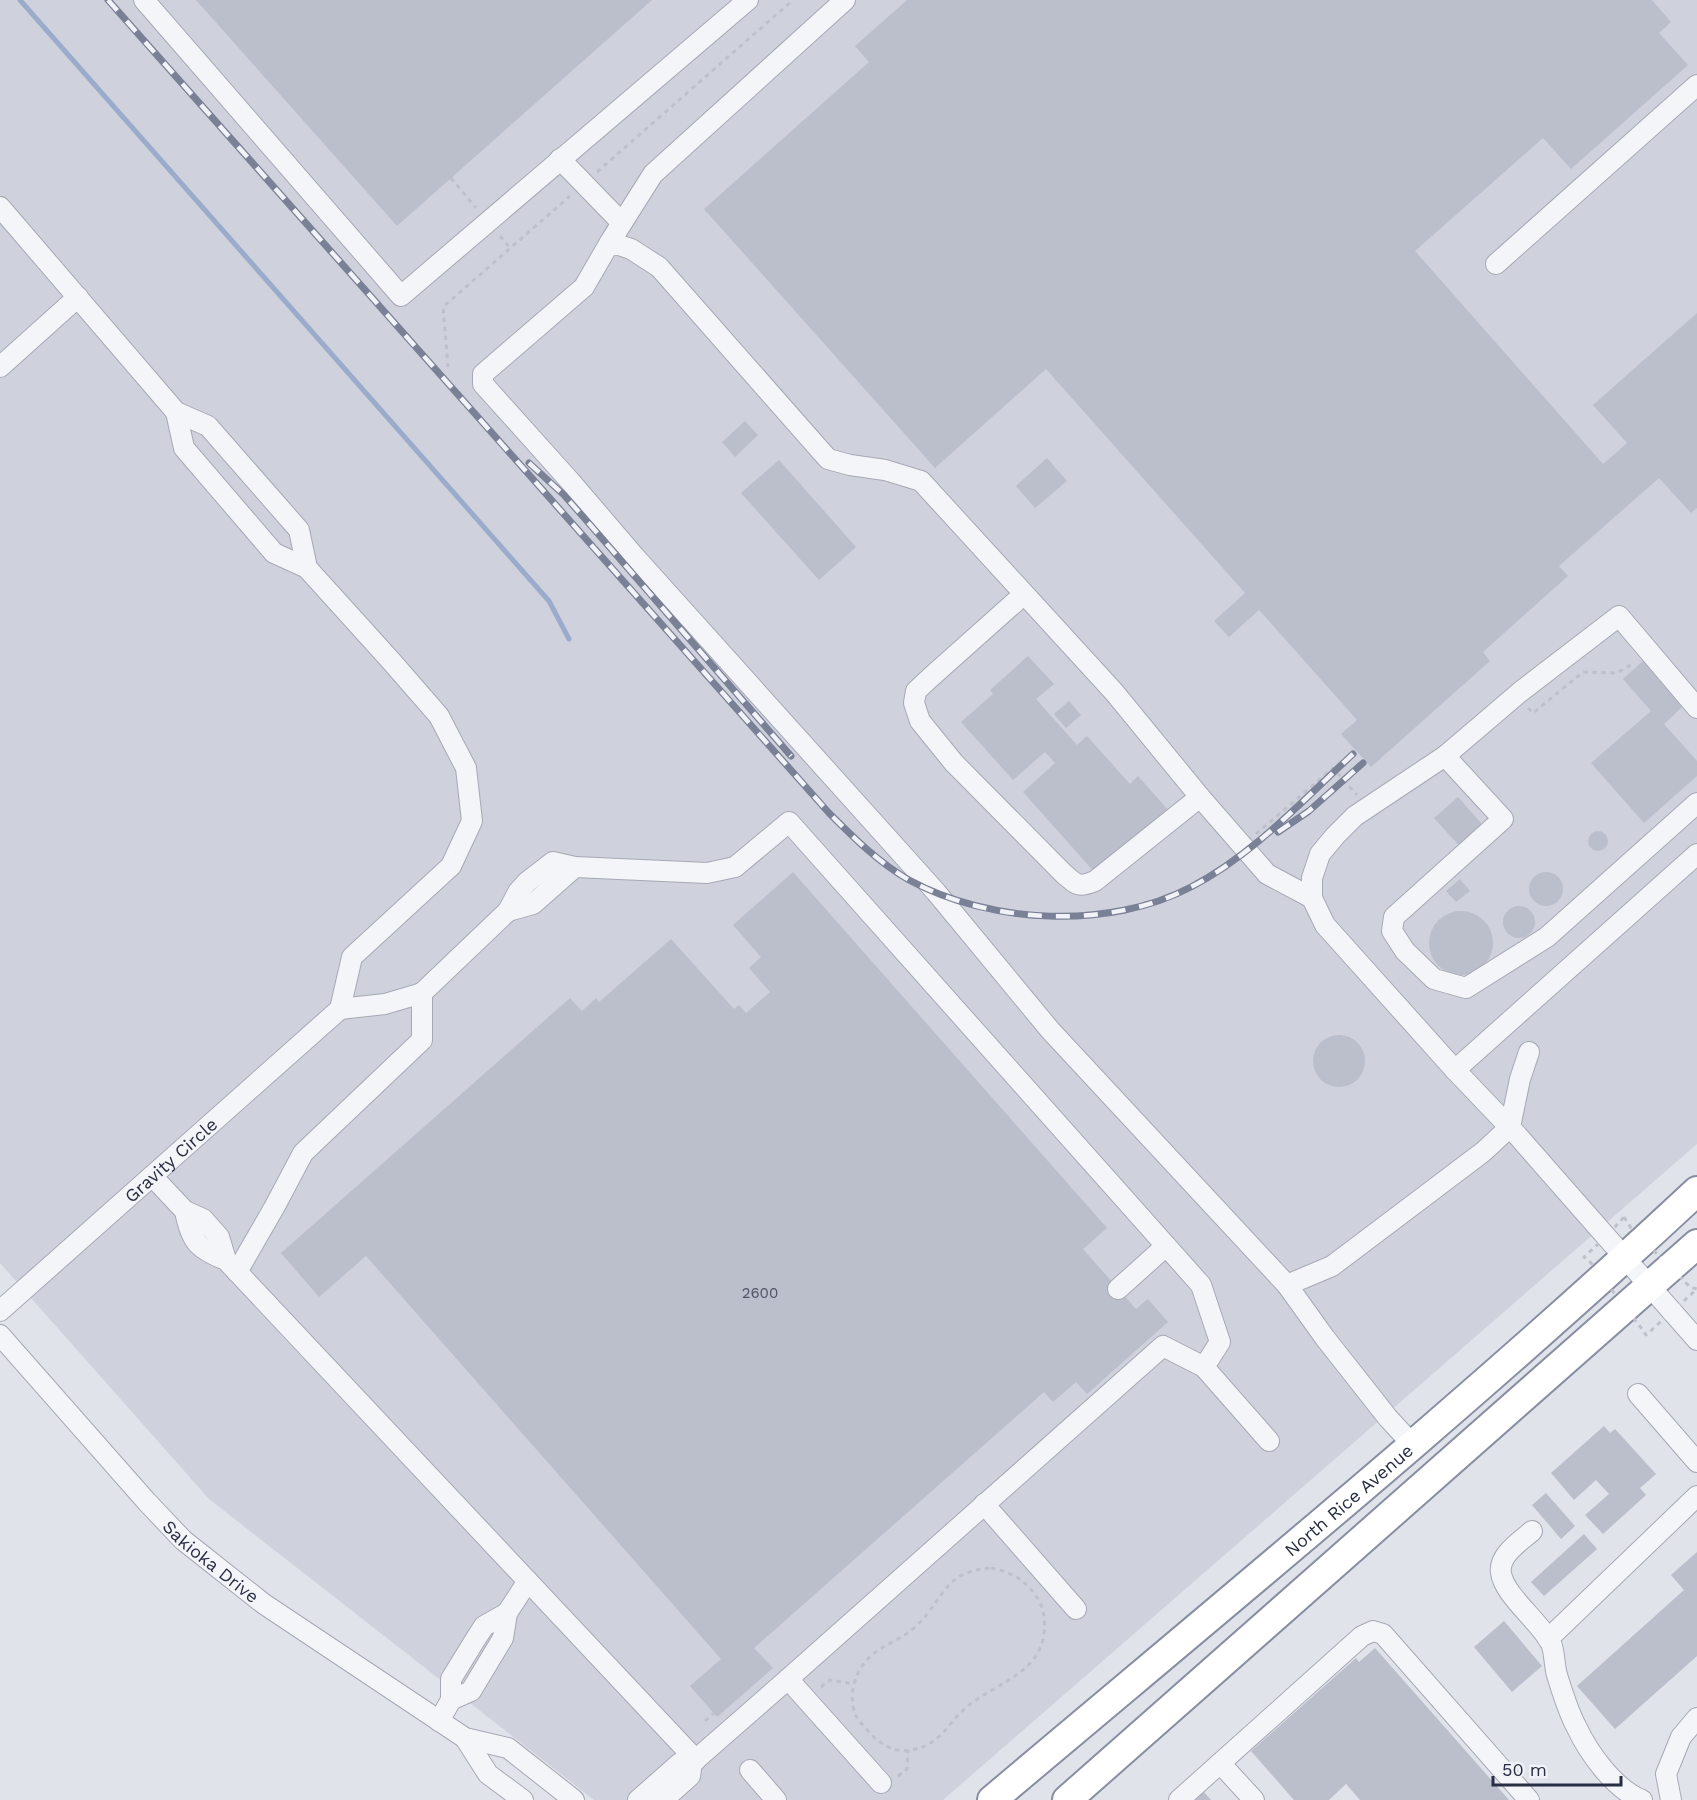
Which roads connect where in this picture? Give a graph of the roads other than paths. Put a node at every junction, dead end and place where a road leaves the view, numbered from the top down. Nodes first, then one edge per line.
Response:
1 (144, 0) edge
2 (748, 0) edge
3 (845, 0) edge
4 (1697, 85) edge
5 (560, 159) junction
6 (0, 207) edge
7 (622, 223) junction
8 (610, 242) junction
9 (1496, 264) dead end
10 (78, 297) junction
11 (0, 367) edge
12 (176, 412) junction
13 (307, 568) junction
14 (1023, 594) junction
15 (1697, 708) edge
16 (1445, 756) junction
17 (1200, 797) junction
18 (1697, 803) edge
19 (1697, 854) edge
20 (1312, 898) junction
21 (422, 993) junction
22 (340, 1009) junction
23 (1529, 1052) dead end
24 (1455, 1070) junction
25 (1510, 1127) junction
26 (152, 1176) junction
27 (1697, 1191) edge
28 (1697, 1244) edge
29 (1166, 1246) junction
30 (1624, 1259) junction
31 (231, 1266) junction
32 (1287, 1285) junction
33 (1649, 1286) junction
34 (1118, 1288) dead end
35 (0, 1311) edge
36 (0, 1335) edge
37 (1697, 1340) edge
38 (1204, 1367) junction
39 (1638, 1394) dead end
40 (1269, 1441) dead end
41 (1413, 1445) junction
42 (1697, 1462) edge
43 (1697, 1496) edge
44 (984, 1504) junction
45 (1532, 1531) dead end
46 (528, 1581) junction
47 (1076, 1609) dead end
48 (1548, 1639) junction
49 (788, 1679) junction
50 (1697, 1718) edge
51 (439, 1721) junction
52 (465, 1738) junction
53 (694, 1761) junction
54 (1220, 1763) junction
55 (750, 1770) dead end
56 (890, 1779) road end
57 (523, 1800) edge
58 (574, 1800) edge
59 (638, 1800) edge
60 (663, 1800) edge
61 (776, 1800) edge
62 (992, 1800) edge
63 (1066, 1800) edge
64 (1179, 1800) edge
65 (1254, 1800) edge
66 (1529, 1800) edge
67 (1642, 1800) edge
68 (1671, 1800) edge

1 - 5 street
2 - 5 street
3 - 7 street
4 - 9 street
5 - 7 street
6 - 10 street
7 - 8 street
8 - 14 street
8 - 32 street
10 - 11 street
10 - 12 street
12 - 13 street
12 - 13 street
13 - 22 street
14 - 17 street
14 - 17 street
15 - 16 street
16 - 18 street
16 - 20 street
17 - 20 street
19 - 24 street
20 - 24 street
21 - 22 street
21 - 29 street
21 - 31 street
22 - 26 street, Gravity Circle
23 - 25 street
24 - 25 street
25 - 30 street
25 - 32 street
26 - 31 street
26 - 35 street, Gravity Circle
27 - 30 highway, North Rice Avenue
28 - 33 highway, North Rice Avenue
29 - 34 street
29 - 38 street
30 - 33 street
30 - 41 highway, North Rice Avenue
31 - 46 street
32 - 41 street
33 - 37 street
33 - 63 highway, North Rice Avenue
36 - 51 street, Sakioka Drive
38 - 40 street
38 - 44 street
39 - 42 street
41 - 62 highway, North Rice Avenue
43 - 48 street
44 - 47 street
44 - 49 street
45 - 48 street
46 - 51 street
46 - 53 street
48 - 67 street
49 - 53 street
49 - 56 street
50 - 68 street
51 - 52 street, Sakioka Drive
52 - 57 street, Sakioka Drive
52 - 58 street, Sakioka Drive
53 - 59 street
53 - 60 street
54 - 64 street
54 - 65 street
54 - 66 street
55 - 61 street

